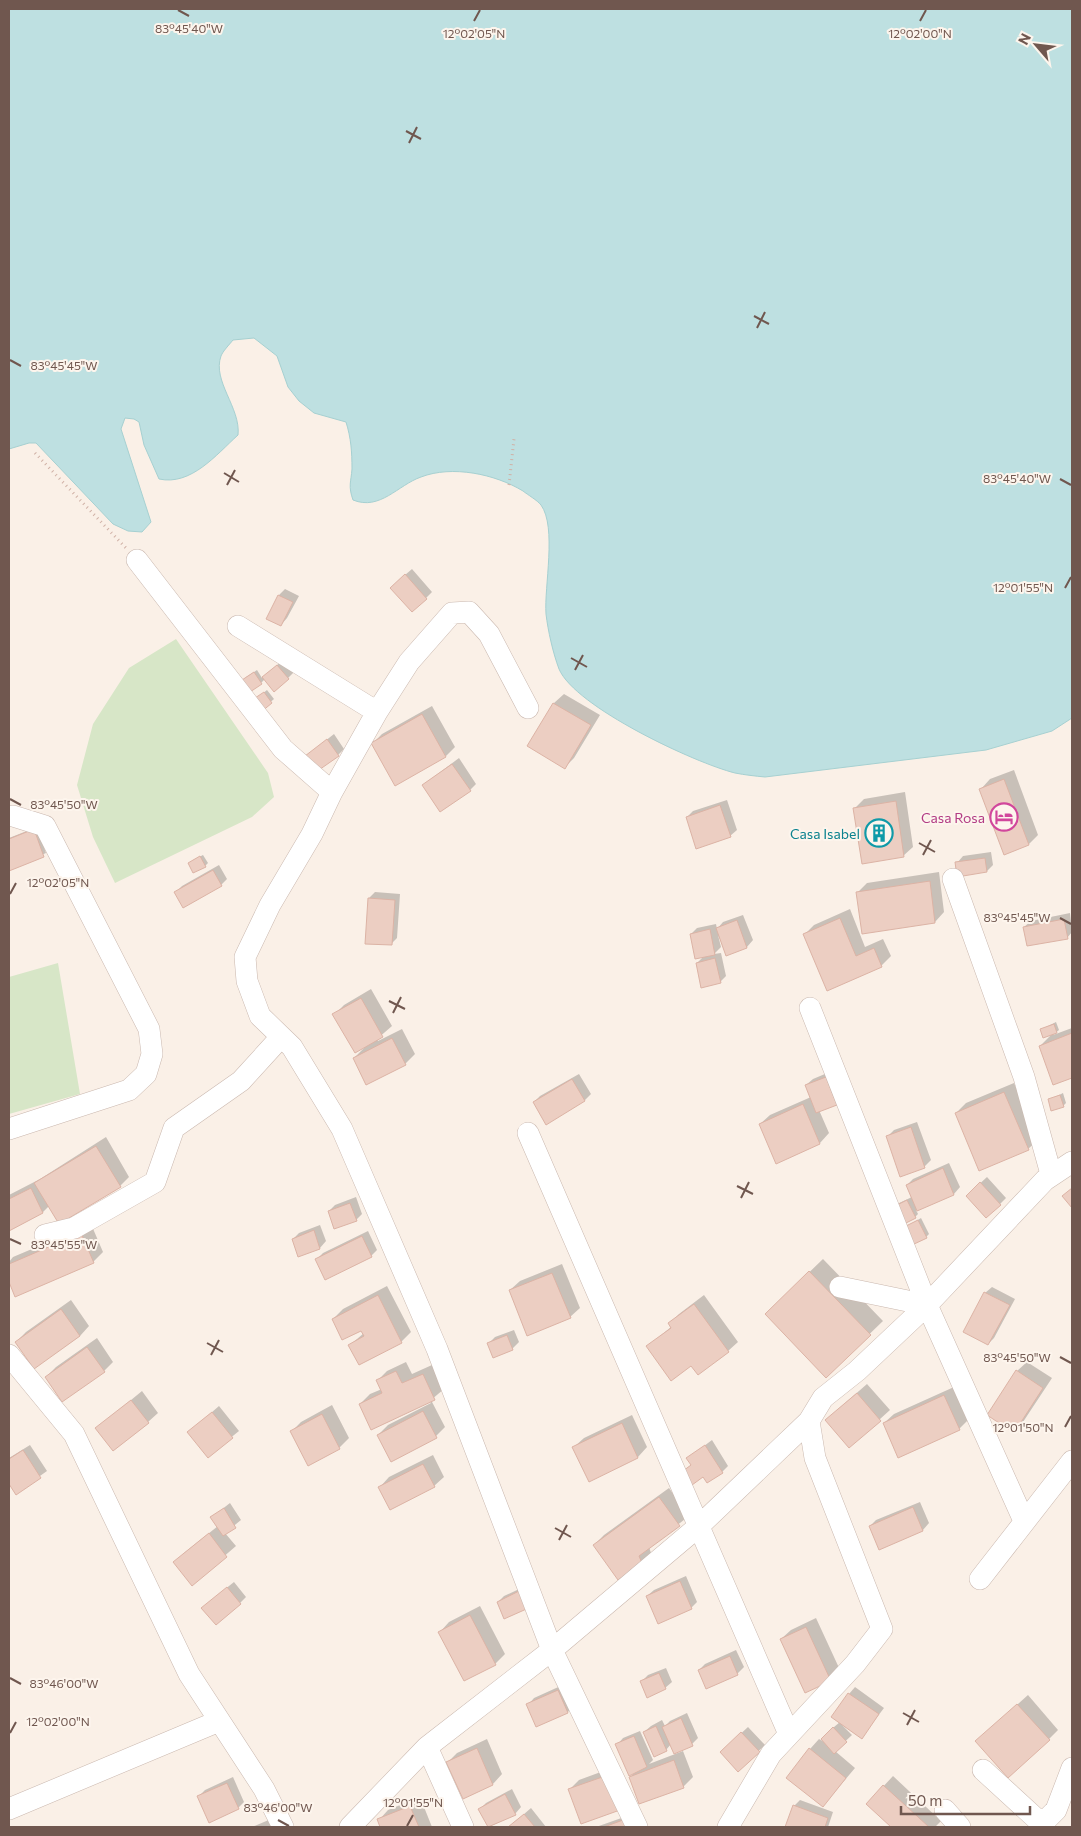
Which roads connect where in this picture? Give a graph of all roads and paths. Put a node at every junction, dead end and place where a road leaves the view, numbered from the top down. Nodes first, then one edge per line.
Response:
1 (514, 439) dead end
2 (35, 452) dead end
3 (509, 485) dead end
4 (137, 560) joint
5 (238, 626) dead end
6 (528, 708) dead end
7 (377, 712) junction
8 (332, 792) junction
9 (10, 812) edge
10 (953, 879) dead end
11 (810, 1008) dead end
12 (281, 1037) junction
13 (9, 1129) edge
14 (528, 1133) dead end
15 (1072, 1162) edge
16 (1051, 1174) junction
17 (44, 1236) dead end
18 (840, 1287) dead end
19 (927, 1305) junction
20 (9, 1355) edge
21 (809, 1421) junction
22 (1072, 1461) edge
23 (1024, 1521) junction
24 (699, 1526) junction
25 (980, 1579) dead end
26 (552, 1650) junction
27 (219, 1720) junction
28 (789, 1734) junction
29 (427, 1747) junction
30 (1072, 1768) edge
31 (983, 1770) dead end
32 (9, 1809) edge
33 (945, 1810) dead end
34 (1040, 1826) edge
35 (283, 1827) edge
36 (350, 1827) edge
37 (463, 1827) edge
38 (637, 1827) edge
39 (728, 1827) edge
40 (960, 1827) edge

1 - 3 path
2 - 4 path
4 - 8 street
5 - 7 street
6 - 7 street
7 - 8 street
8 - 12 street
9 - 13 street
10 - 16 street
11 - 19 street
12 - 17 street
12 - 26 street
14 - 24 street
15 - 16 street
16 - 19 street
18 - 19 street
19 - 21 street
19 - 23 street
20 - 27 street
21 - 24 street
21 - 28 street
22 - 23 street
23 - 25 street
24 - 26 street
24 - 28 street
26 - 29 street
26 - 38 street
27 - 32 street
27 - 35 street
28 - 39 street
29 - 36 street
29 - 37 street
30 - 34 street
31 - 34 street
33 - 40 street

